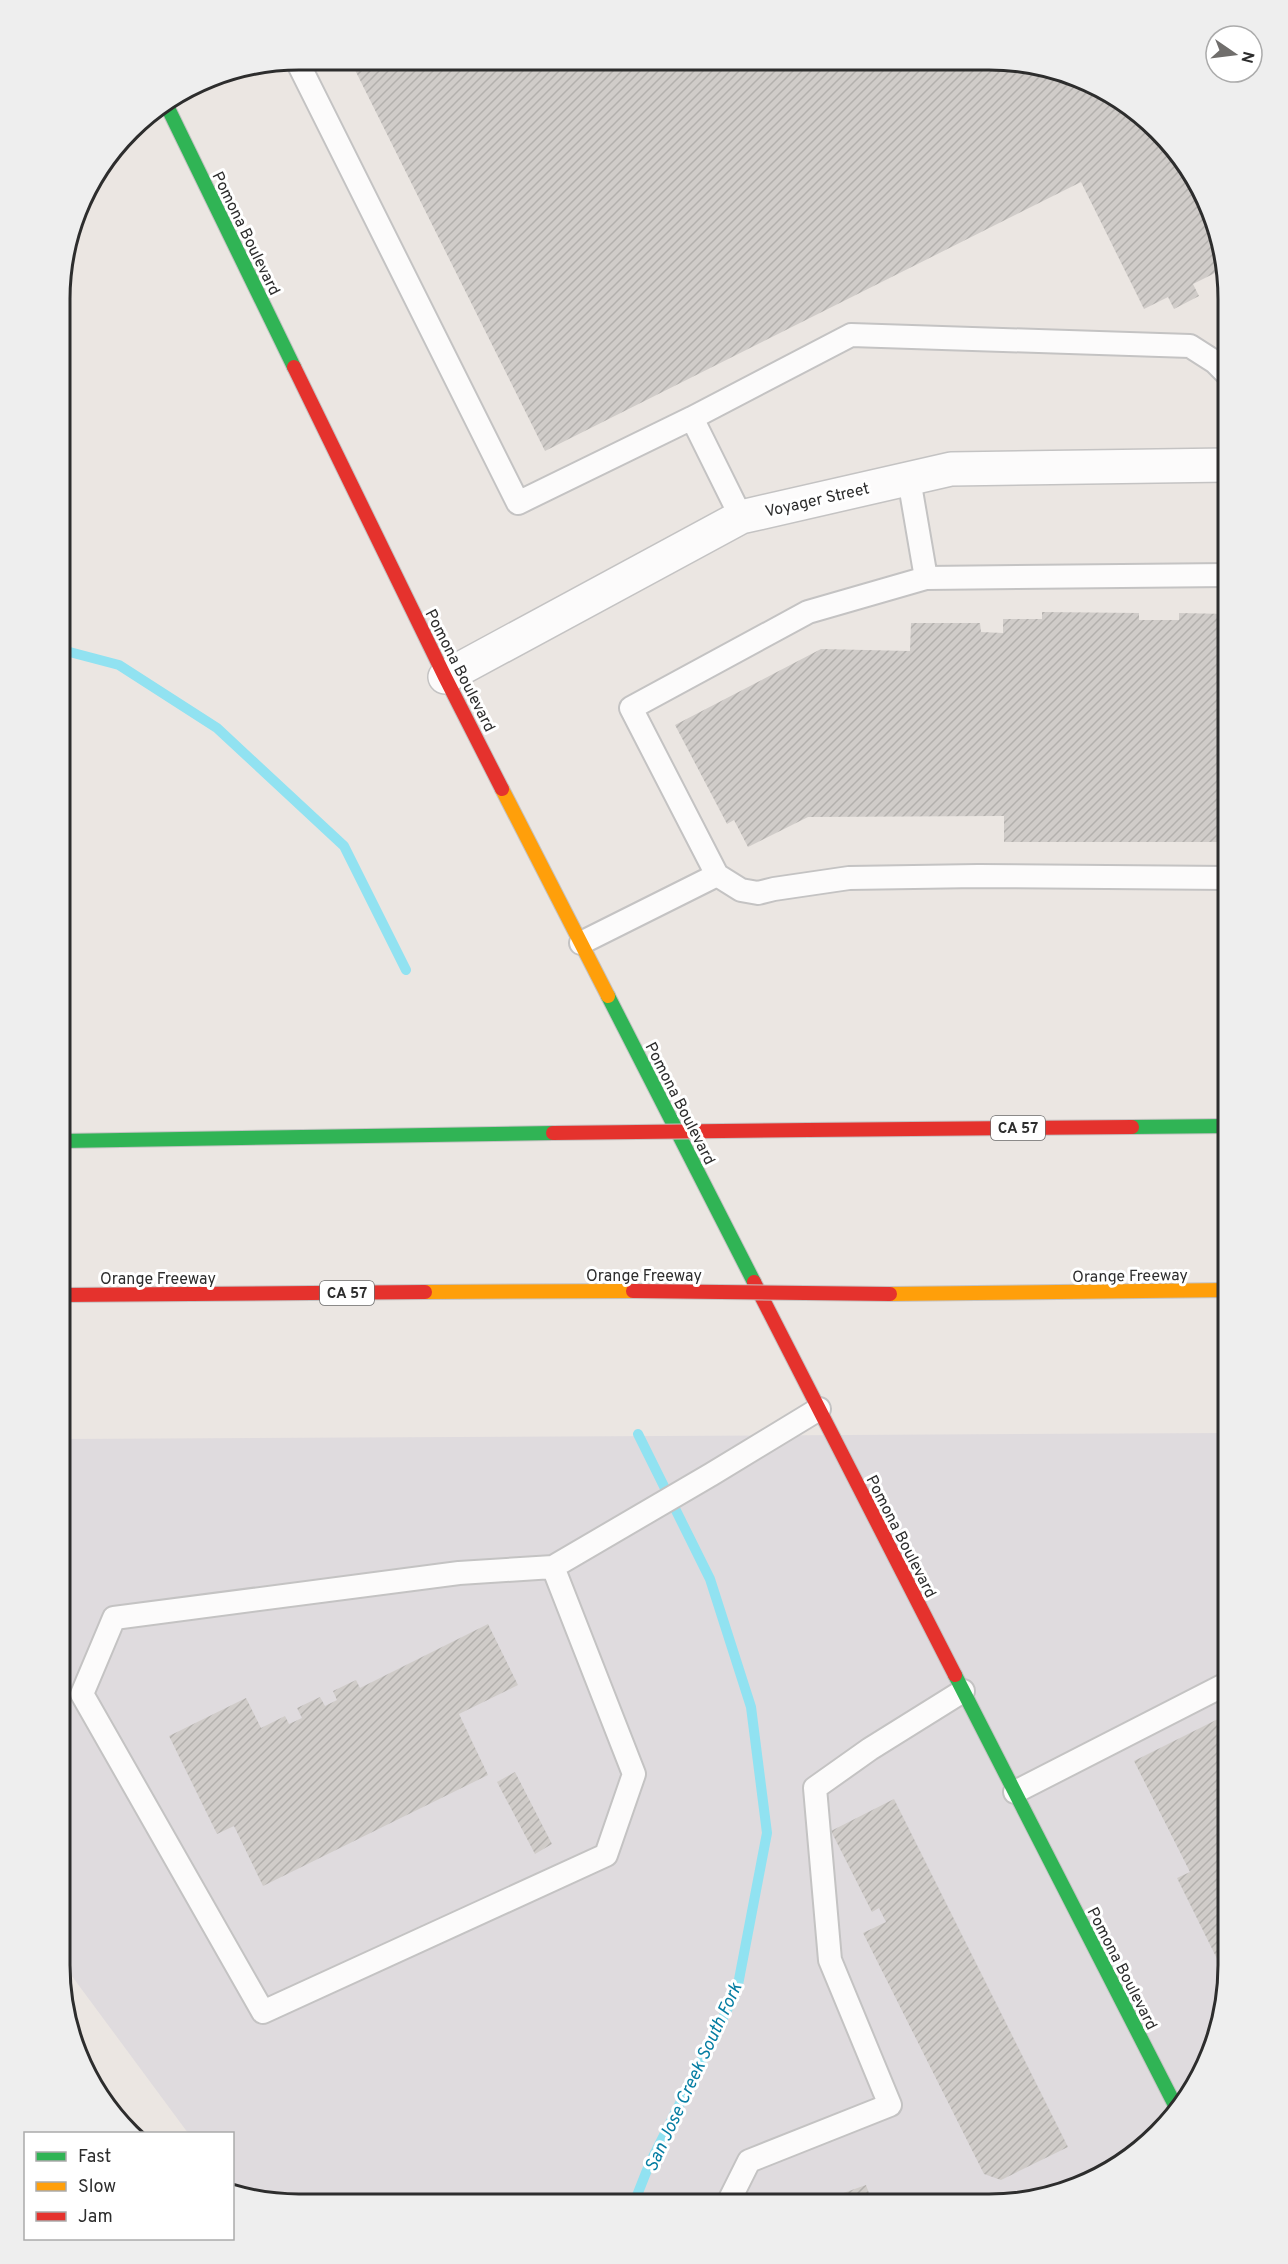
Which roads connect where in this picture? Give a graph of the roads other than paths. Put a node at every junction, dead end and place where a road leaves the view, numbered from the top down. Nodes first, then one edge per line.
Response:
1 (302, 70) edge
2 (169, 111) edge
3 (1218, 365) edge
4 (692, 418) junction
5 (1218, 465) edge
6 (909, 479) junction
7 (741, 517) junction
8 (1218, 575) edge
9 (927, 578) junction
10 (445, 677) junction
11 (717, 875) junction
12 (1218, 878) edge
13 (581, 943) junction
14 (1218, 1126) edge
15 (70, 1141) edge
16 (1218, 1290) edge
17 (70, 1295) edge
18 (819, 1409) junction
19 (552, 1567) junction
20 (1218, 1688) edge
21 (963, 1691) junction
22 (1015, 1792) junction
23 (1173, 2100) edge
24 (732, 2194) edge

1 - 4 lane
2 - 10 main road, Pomona Boulevard
3 - 4 lane
4 - 7 lane
5 - 6 street, Voyager Street
6 - 7 street, Voyager Street
6 - 9 lane
7 - 10 street, Voyager Street
8 - 9 lane
9 - 11 lane
10 - 13 main road, Pomona Boulevard
11 - 12 lane
11 - 13 lane
13 - 18 main road, Pomona Boulevard
14 - 15 main road, CA 57, bridge
16 - 17 main road, Orange Freeway / CA 57, bridge
18 - 19 lane
18 - 21 main road, Pomona Boulevard
19 - 19 lane
20 - 22 lane
21 - 22 main road, Pomona Boulevard
21 - 24 lane
22 - 23 main road, Pomona Boulevard

